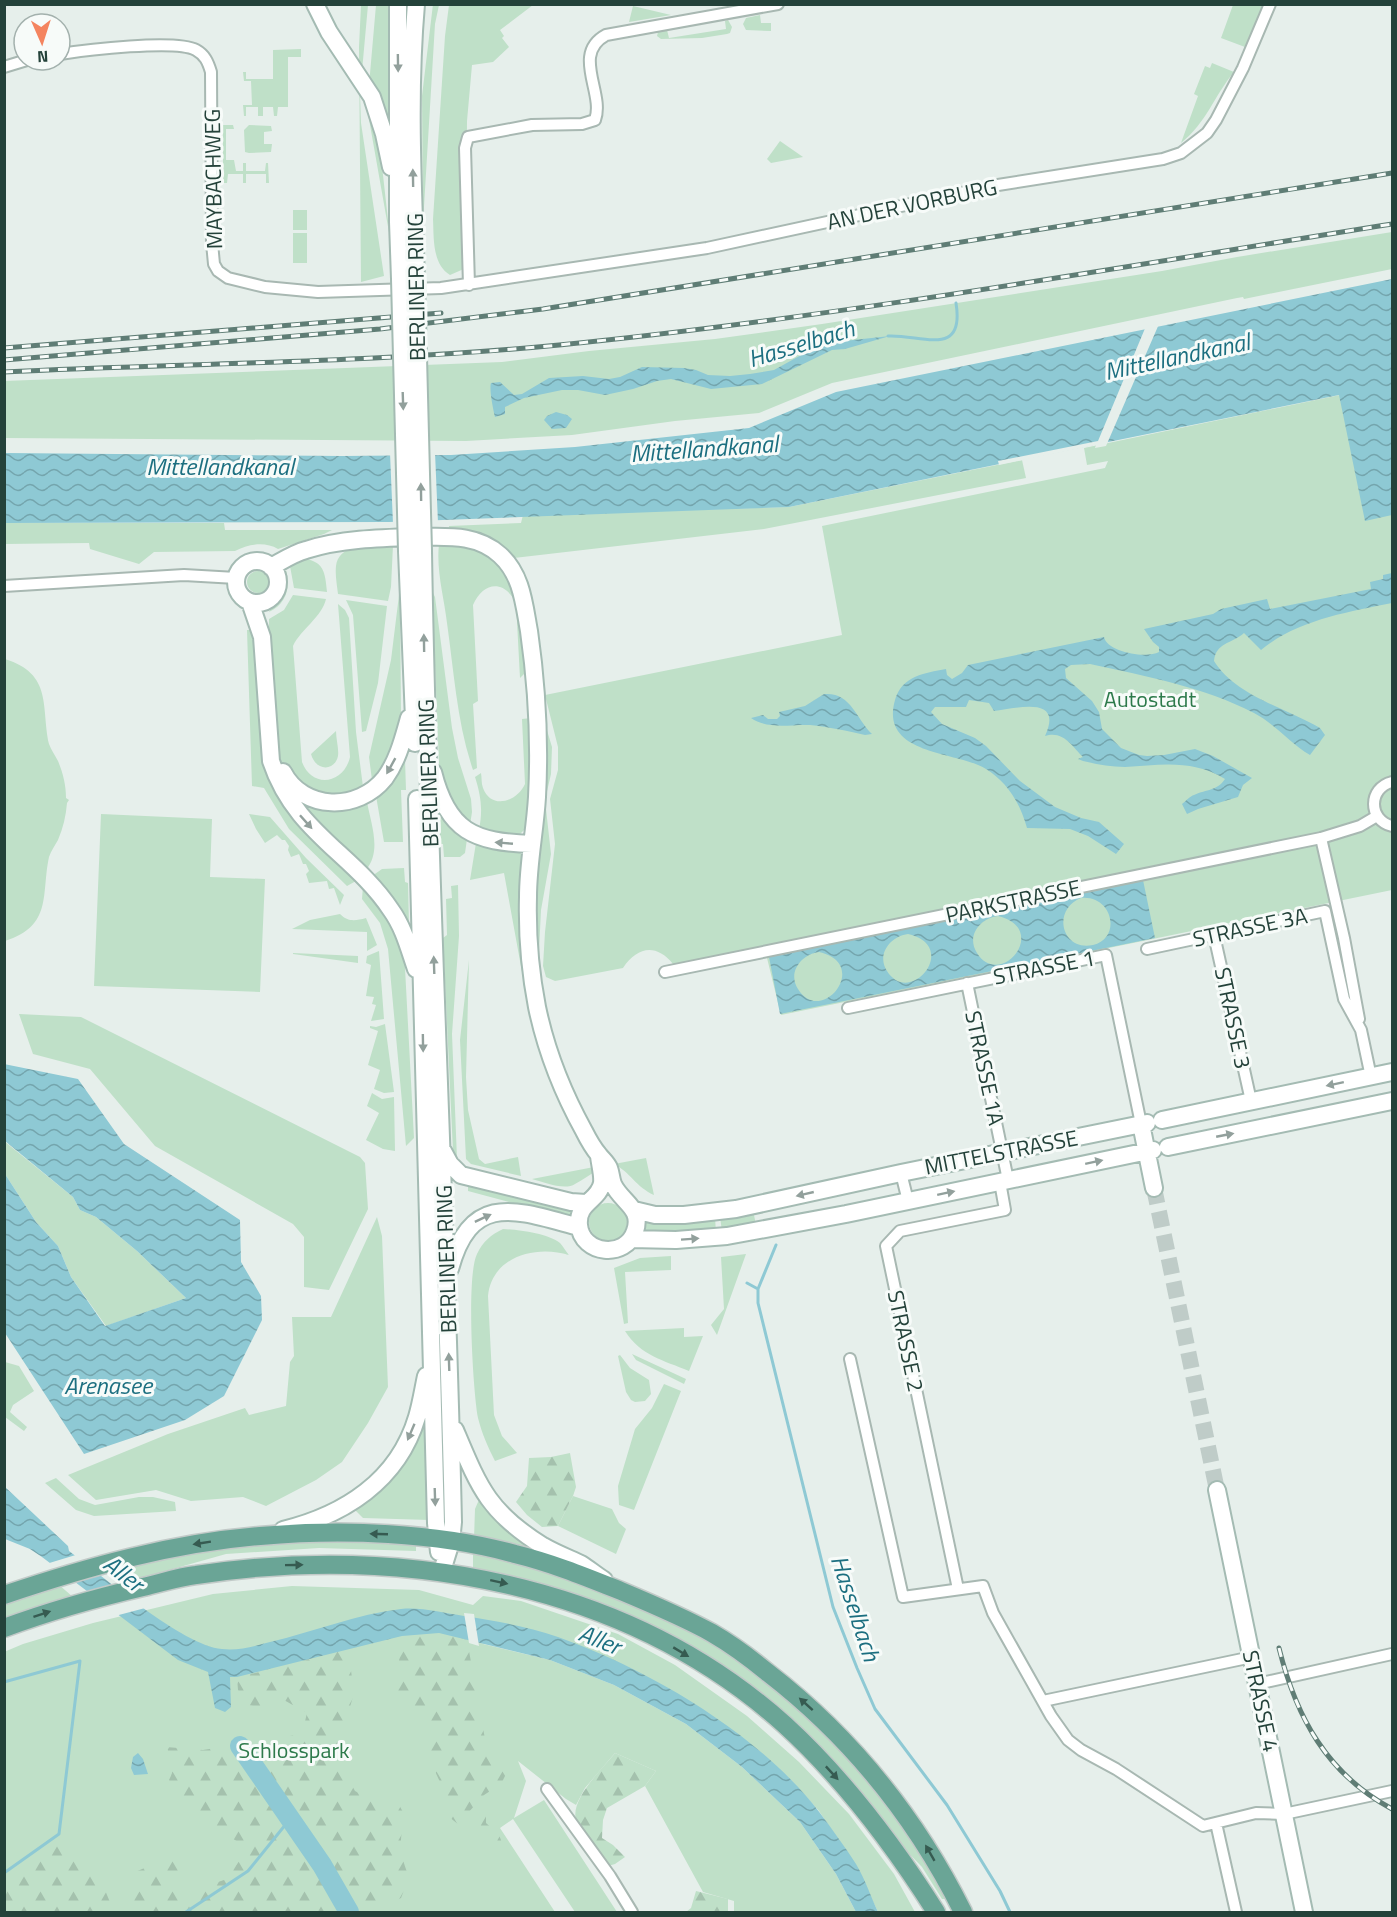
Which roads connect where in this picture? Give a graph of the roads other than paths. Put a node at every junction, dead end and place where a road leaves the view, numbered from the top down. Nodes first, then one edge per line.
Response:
1 (315, 4) edge
2 (398, 4) edge
3 (408, 4) edge
4 (416, 4) edge
5 (426, 4) edge
6 (778, 4) edge
7 (1270, 4) edge
8 (739, 8) edge
9 (413, 33) junction
10 (72, 53) edge
11 (412, 83) junction
12 (398, 222) junction
13 (408, 279) junction
14 (469, 285) junction
15 (355, 292) joint
16 (415, 551) junction
17 (271, 567) junction
18 (236, 578) junction
19 (4, 586) edge
20 (268, 600) junction
21 (250, 602) junction
22 (262, 637) junction
23 (414, 700) junction
24 (268, 731) junction
25 (426, 744) junction
26 (1392, 782) edge
27 (1377, 816) junction
28 (1392, 826) edge
29 (1321, 838) junction
30 (532, 844) junction
31 (1214, 935) junction
32 (1147, 949) dead end
33 (665, 972) dead end
34 (967, 982) junction
35 (421, 984) junction
36 (848, 1008) dead end
37 (1361, 1030) junction
38 (1392, 1072) edge
39 (1371, 1077) junction
40 (1251, 1101) junction
41 (1392, 1101) edge
42 (1150, 1123) junction
43 (1156, 1149) junction
44 (442, 1151) junction
45 (1004, 1153) junction
46 (599, 1156) junction
47 (901, 1173) junction
48 (1004, 1181) junction
49 (831, 1188) junction
50 (1154, 1188) tunnel mouth
51 (621, 1196) junction
52 (591, 1199) junction
53 (908, 1201) junction
54 (634, 1210) junction
55 (838, 1216) junction
56 (579, 1227) junction
57 (631, 1239) junction
58 (446, 1284) junction
59 (431, 1355) junction
60 (850, 1359) dead end
61 (451, 1420) junction
62 (1217, 1490) tunnel mouth
63 (260, 1536) junction
64 (444, 1541) junction
65 (442, 1571) junction
66 (617, 1589) junction
67 (957, 1589) junction
68 (4, 1595) edge
69 (4, 1628) edge
70 (1392, 1654) edge
71 (1252, 1657) junction
72 (1257, 1684) junction
73 (1043, 1701) junction
74 (547, 1789) dead end
75 (1392, 1791) edge
76 (1284, 1814) junction
77 (1216, 1823) junction
78 (632, 1912) edge
79 (936, 1912) edge
80 (963, 1912) edge
81 (1236, 1912) edge
82 (1305, 1912) edge

1 - 12 main road
2 -> 12 main road, BERLINER RING
3 - 9 main road
4 - 9 main road, BERLINER RING
5 - 11 main road
6 - 8 street
7 - 14 street, AN DER VORBURG
8 - 14 street
9 - 11 main road, BERLINER RING
10 - 15 street, MAYBACHWEG
13 -> 11 main road, BERLINER RING
12 - 13 main road, BERLINER RING
13 - 16 main road, BERLINER RING, bridge
14 - 15 street, AN DER VORBURG
16 - 23 main road, BERLINER RING
25 -> 16 main road, BERLINER RING
17 - 18 main road
17 - 20 main road
17 - 30 main road
18 - 19 street
18 - 21 main road
20 - 21 main road
20 - 22 main road
21 - 22 main road
22 - 24 main road
23 -> 24 main road
23 - 35 main road, BERLINER RING
24 -> 35 main road
30 -> 25 main road
44 -> 25 main road, BERLINER RING
26 - 27 street
27 - 28 street
27 - 29 street, PARKSTRASSE
29 - 33 street, PARKSTRASSE
29 - 37 street
30 - 46 main road
31 - 32 street, STRASSE 3A
31 - 37 street, STRASSE 3A
31 - 40 street, STRASSE 3
34 - 36 street, STRASSE 1
34 - 42 street, STRASSE 1
34 - 45 street, STRASSE 1A
35 -> 59 main road, BERLINER RING
37 - 39 street, STRASSE 3A
38 - 39 main road, MITTELSTRASSE
39 -> 40 main road, MITTELSTRASSE
40 - 42 main road, MITTELSTRASSE
43 -> 41 main road, MITTELSTRASSE
42 - 43 main road
42 - 45 main road, MITTELSTRASSE
48 -> 43 main road, MITTELSTRASSE
43 - 50 main road
44 - 52 main road
44 - 58 main road, BERLINER RING
45 - 47 main road, MITTELSTRASSE
45 - 48 street, STRASSE 1A
46 - 51 main road
46 - 52 main road
47 - 49 main road, MITTELSTRASSE
47 - 53 street
53 -> 48 main road, MITTELSTRASSE
48 - 67 street, STRASSE 2
49 -> 54 main road, MITTELSTRASSE
49 - 55 main road
51 - 52 main road
51 - 54 main road
52 - 56 main road
53 - 55 main road, MITTELSTRASSE
54 - 57 main road
57 -> 55 main road, MITTELSTRASSE
56 - 57 main road
58 -> 56 main road
61 -> 58 main road, BERLINER RING
59 -> 63 main road
59 -> 64 main road, BERLINER RING
60 - 67 street
61 - 64 main road, BERLINER RING
61 - 66 main road
62 - 71 main road, STRASSE 4
64 -> 63 main road
63 -> 68 main road
64 - 65 main road
64 - 66 main road
69 -> 65 main road
65 -> 79 main road
80 -> 66 main road
67 - 73 street
70 - 72 street
71 - 72 main road, STRASSE 4
71 - 73 street
72 - 76 main road, STRASSE 4
73 - 77 street
74 - 78 street
75 - 76 street
76 - 77 street
76 - 82 main road, STRASSE 4
77 - 81 street

